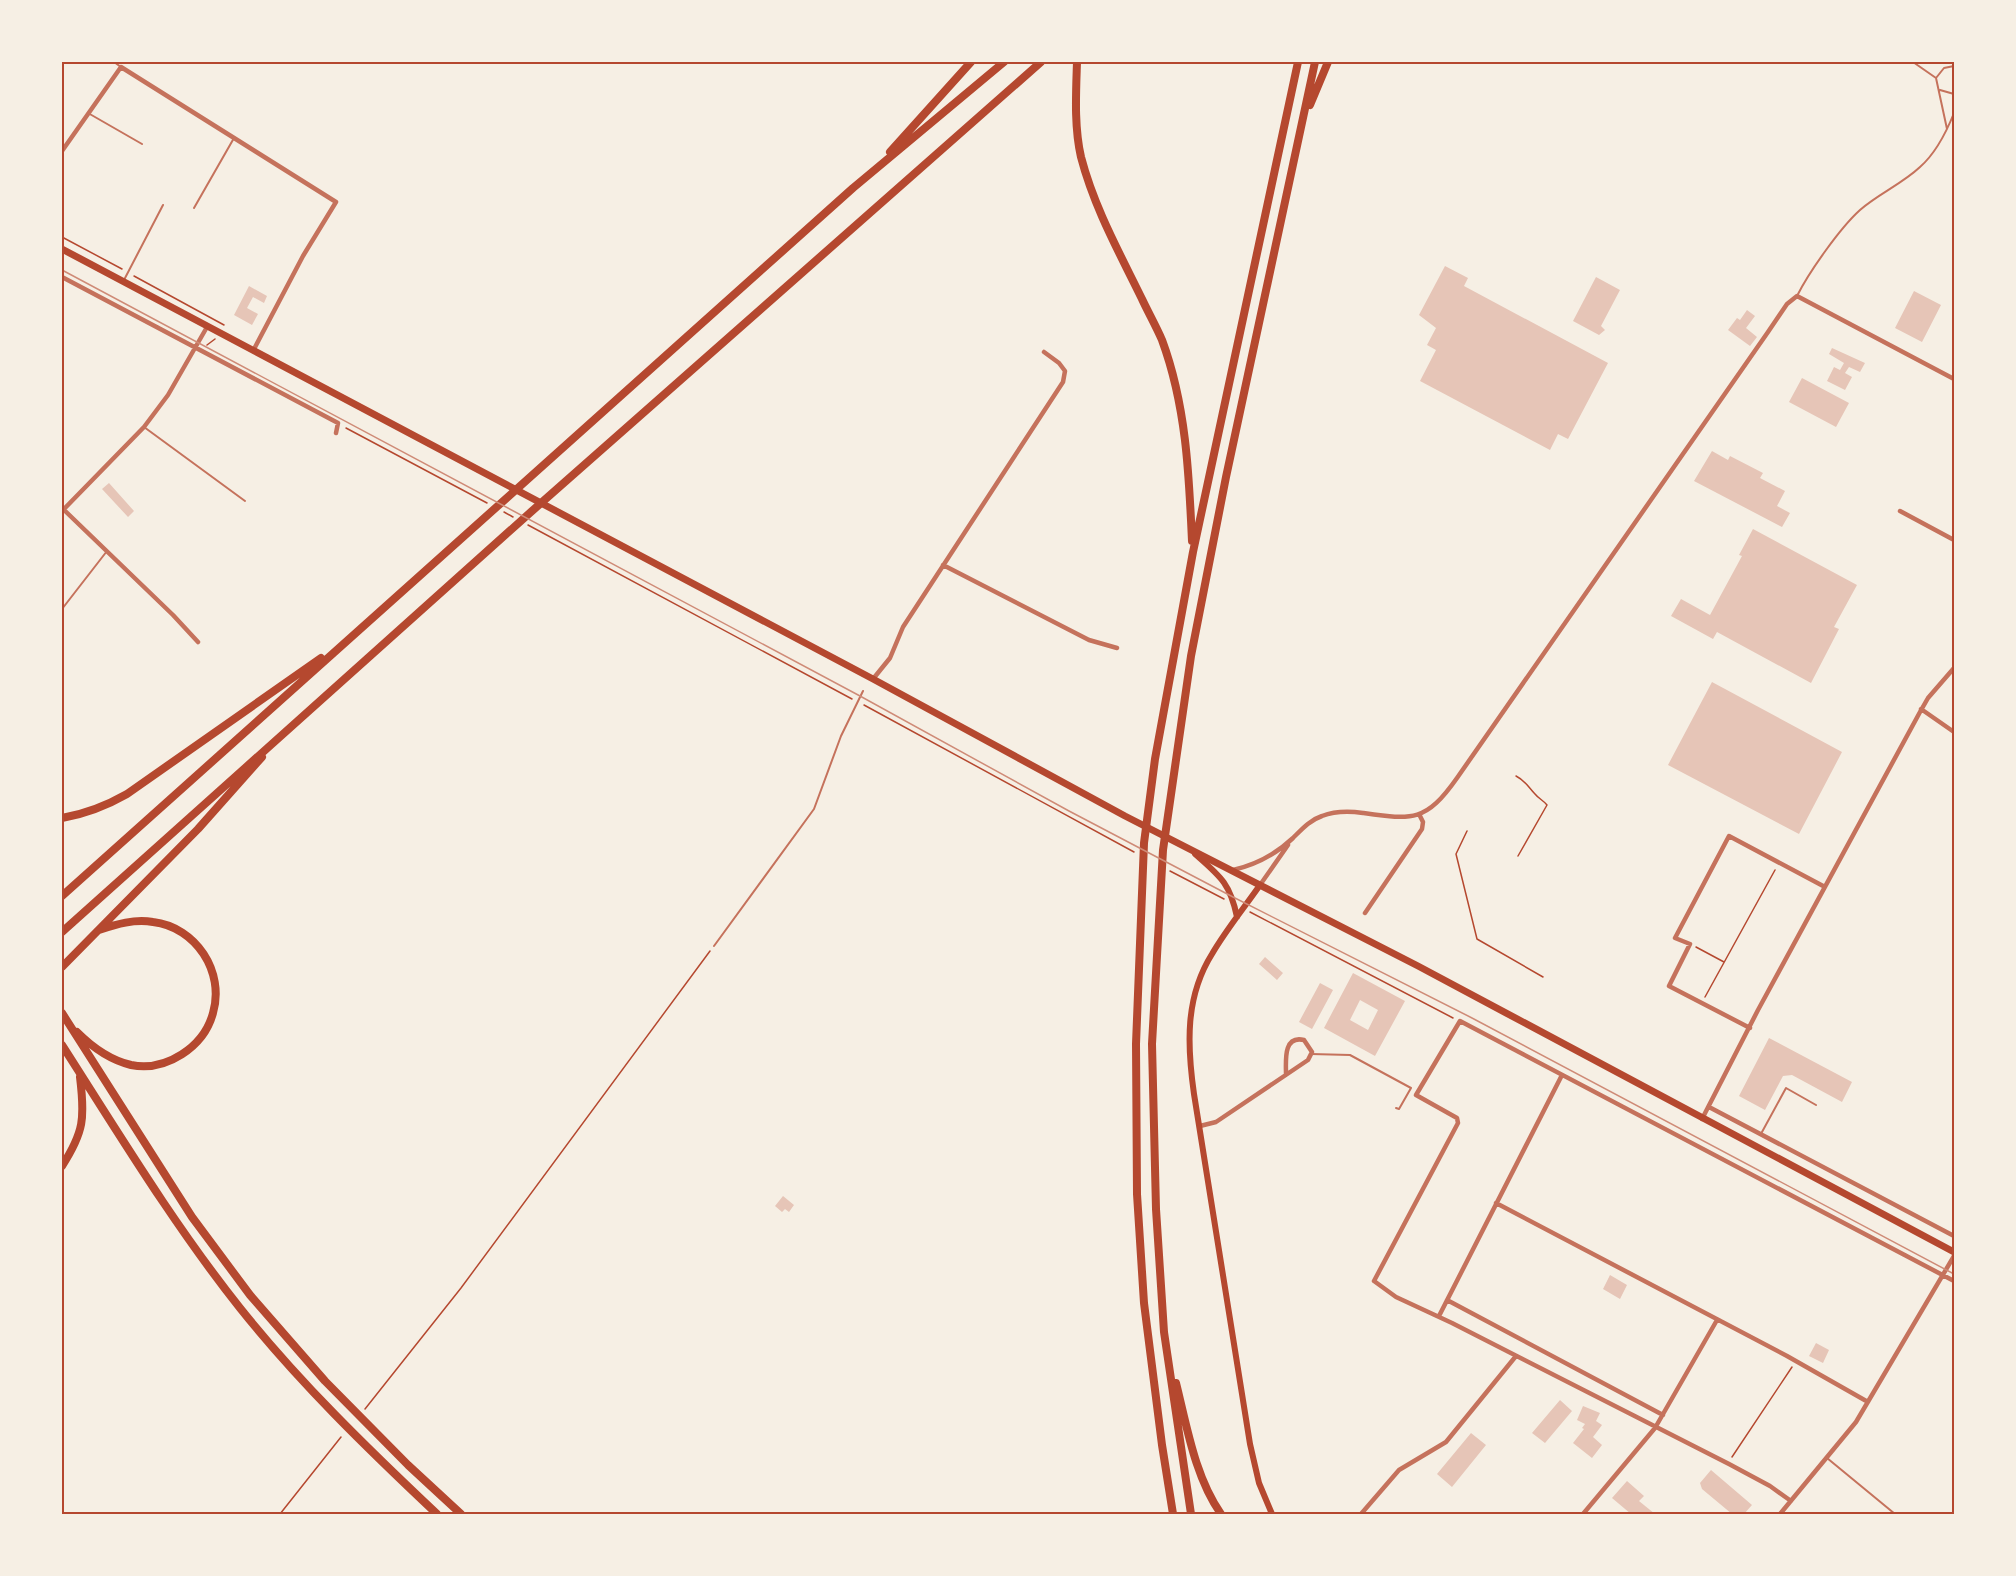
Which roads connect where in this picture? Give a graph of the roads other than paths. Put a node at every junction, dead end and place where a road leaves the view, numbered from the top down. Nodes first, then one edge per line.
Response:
1 (114, 62) edge
2 (971, 62) edge
3 (1004, 62) edge
4 (1041, 62) edge
5 (1077, 62) edge
6 (1298, 62) edge
7 (1315, 62) edge
8 (1328, 62) edge
9 (1913, 62) edge
10 (1954, 66) edge
11 (121, 67) junction
12 (1936, 78) junction
13 (1940, 90) junction
14 (1954, 94) edge
15 (88, 113) junction
16 (1954, 113) edge
17 (1303, 123) junction
18 (1947, 130) junction
19 (234, 138) junction
20 (142, 144) dead end
21 (62, 151) edge
22 (872, 171) junction
23 (163, 205) dead end
24 (194, 208) dead end
25 (62, 249) edge
26 (62, 277) edge
27 (123, 282) junction
28 (1797, 296) junction
29 (207, 327) junction
30 (197, 348) junction
31 (253, 352) junction
32 (1044, 352) dead end
33 (1954, 379) edge
34 (144, 427) junction
35 (336, 433) dead end
36 (245, 501) dead end
37 (63, 508) edge
38 (1900, 511) dead end
39 (1954, 540) edge
40 (107, 551) junction
41 (1193, 552) junction
42 (943, 565) junction
43 (62, 609) edge
44 (347, 640) junction
45 (198, 642) dead end
46 (1117, 648) dead end
47 (1954, 668) edge
48 (873, 679) junction
49 (863, 691) dead end
50 (1921, 709) junction
51 (1954, 732) edge
52 (280, 736) junction
53 (1419, 814) junction
54 (62, 818) edge
55 (1293, 838) junction
56 (1190, 850) junction
57 (1232, 871) junction
58 (1260, 885) junction
59 (1825, 887) junction
60 (62, 896) edge
61 (1365, 913) dead end
62 (1237, 917) junction
63 (99, 930) junction
64 (62, 932) edge
65 (714, 946) road end
66 (62, 967) edge
67 (62, 1013) edge
68 (67, 1022) junction
69 (1750, 1028) junction
70 (62, 1045) edge
71 (1311, 1054) junction
72 (80, 1073) junction
73 (1286, 1074) junction
74 (1563, 1074) junction
75 (1816, 1105) dead end
76 (1709, 1107) junction
77 (1396, 1108) dead end
78 (1702, 1119) junction
79 (1200, 1126) junction
80 (1761, 1135) junction
81 (62, 1166) edge
82 (1496, 1203) junction
83 (1954, 1236) edge
84 (1954, 1254) edge
85 (1942, 1275) junction
86 (1954, 1281) edge
87 (1447, 1300) junction
88 (1439, 1316) junction
89 (1717, 1320) junction
90 (1164, 1332) junction
91 (1516, 1356) junction
92 (1868, 1402) junction
93 (1663, 1415) junction
94 (1655, 1428) junction
95 (1827, 1458) junction
96 (1791, 1501) junction
97 (437, 1515) edge
98 (461, 1515) edge
99 (1173, 1515) edge
100 (1191, 1515) edge
101 (1221, 1515) edge
102 (1272, 1515) edge
103 (1361, 1515) edge
104 (1583, 1515) edge
105 (1780, 1515) edge
106 (1895, 1515) edge

1 - 11 lane
2 - 22 highway
3 - 22 highway
4 - 52 highway
5 - 41 highway
6 - 41 highway
7 - 17 highway
8 - 17 highway
9 - 12 lane
10 - 12 lane
11 - 15 street
11 - 19 street
12 - 13 lane
13 - 14 lane
13 - 18 lane
15 - 20 lane
15 - 21 street
16 - 18 lane
17 - 90 highway
18 - 28 lane
19 - 24 lane
19 - 31 street
22 - 44 highway
23 - 27 lane
25 - 27 main road
26 - 30 street
27 - 29 main road
28 - 33 street
28 - 53 street
29 - 30 street
29 - 31 main road
30 - 34 street
30 - 35 street
31 - 48 main road
32 - 42 street
34 - 36 lane
34 - 37 street
37 - 40 street
38 - 39 street
40 - 43 lane
40 - 45 street
41 - 99 highway
42 - 46 street
42 - 48 street
44 - 54 highway
44 - 60 highway
47 - 50 street
48 - 56 main road
49 - 65 lane
50 - 51 street
50 - 59 street
52 - 63 highway
52 - 64 highway
53 - 55 street
53 - 61 street
55 - 57 street
55 - 58 street
56 - 57 main road
56 - 62 main road
57 - 58 main road
58 - 62 main road
58 - 78 main road
59 - 69 street
59 - 69 street
62 - 79 main road
63 - 66 highway
63 - 68 highway
67 - 68 highway
68 - 98 highway
69 - 76 street
70 - 72 highway
71 - 73 street
71 - 73 street
71 - 77 lane
72 - 81 highway
72 - 97 highway
73 - 79 street
74 - 82 street
74 - 85 street
74 - 88 street
75 - 80 lane
76 - 78 street
76 - 80 street
78 - 84 main road
79 - 102 main road
80 - 83 street
82 - 87 street
82 - 89 street
84 - 85 street
85 - 86 street
85 - 92 street
87 - 88 street
87 - 93 street
88 - 91 street
89 - 92 street
89 - 93 street
90 - 100 highway
90 - 101 highway
91 - 94 street
91 - 103 street
92 - 95 street
93 - 94 street
94 - 96 street
94 - 104 street
95 - 96 street
95 - 106 lane
96 - 105 street

